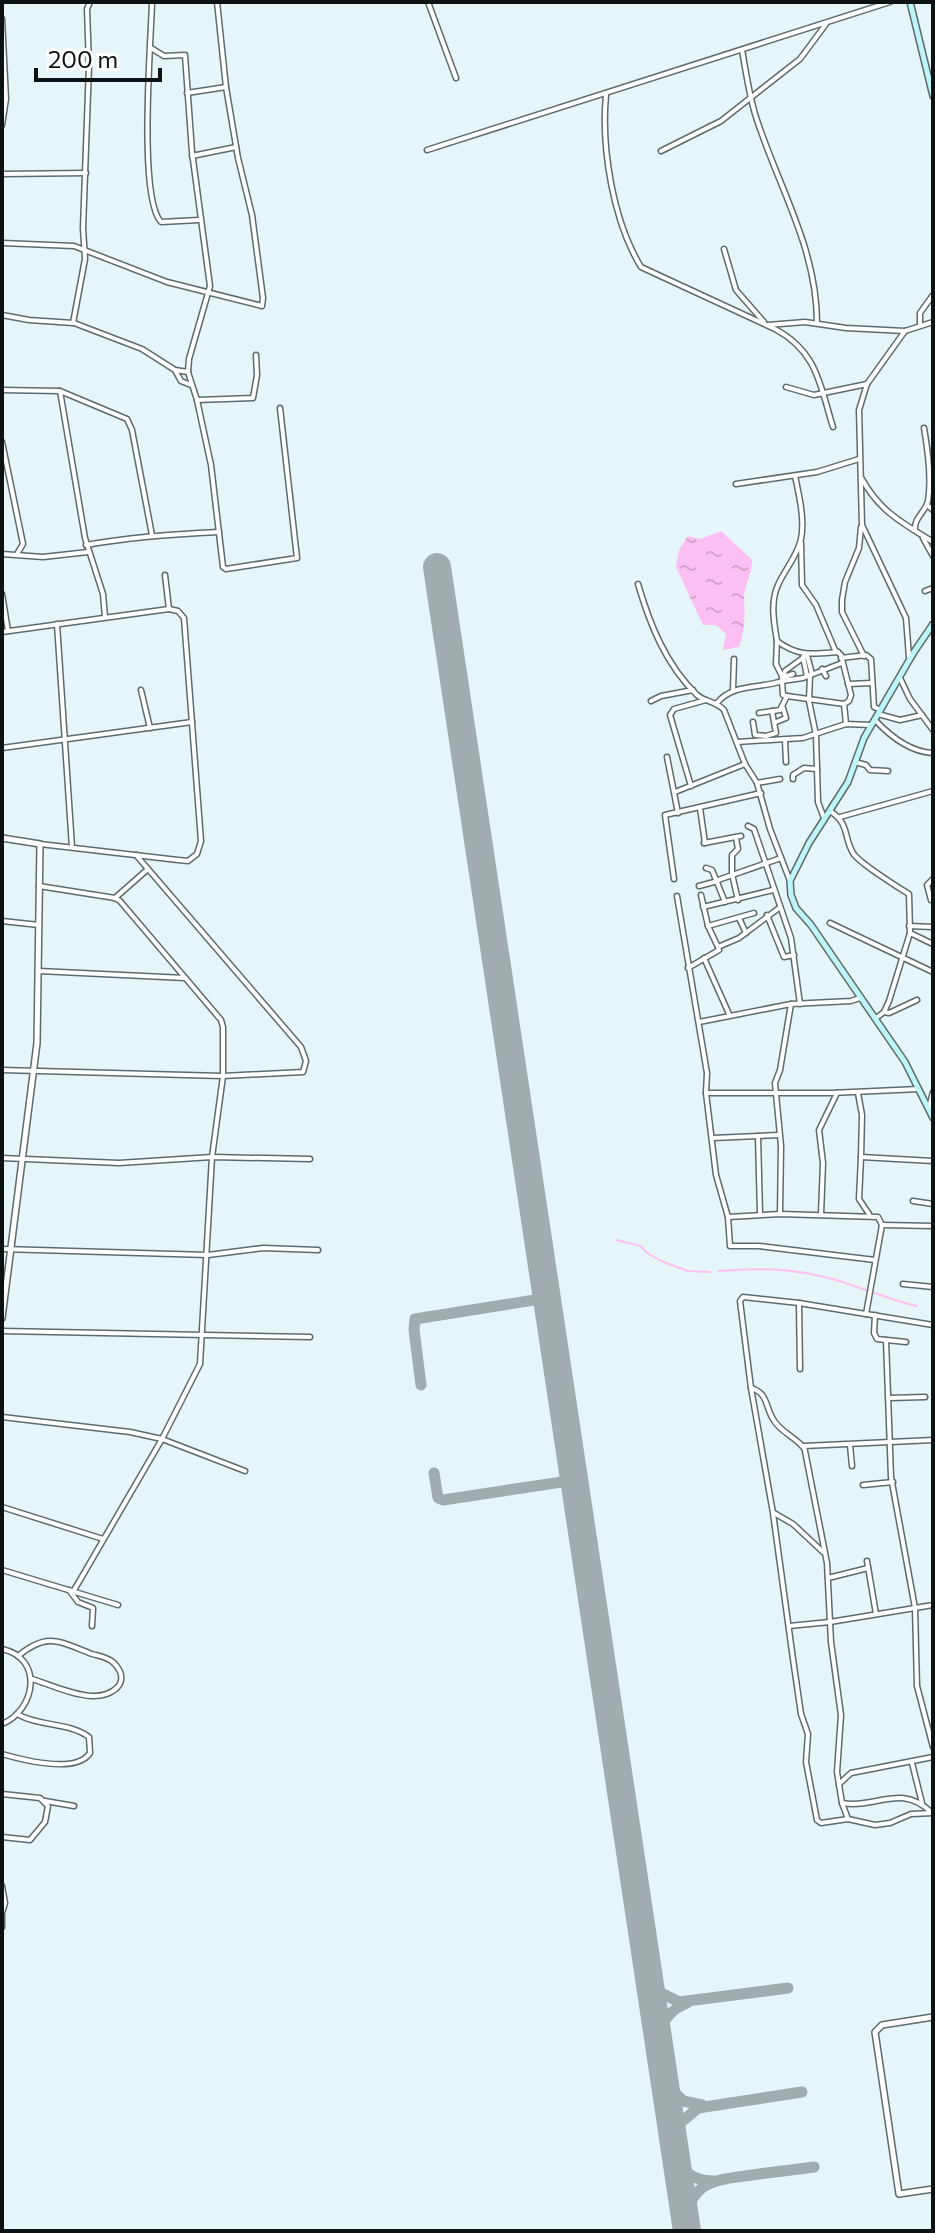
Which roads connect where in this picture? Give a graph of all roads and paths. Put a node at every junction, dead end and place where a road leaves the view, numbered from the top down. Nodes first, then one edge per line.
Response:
1 (90, 2) edge
2 (152, 2) edge
3 (217, 2) edge
4 (428, 2) edge
5 (890, 2) edge
6 (910, 2) edge
7 (2, 19) edge
8 (827, 22) junction
9 (151, 48) junction
10 (742, 50) junction
11 (3, 58) edge
12 (456, 78) dead end
13 (226, 87) junction
14 (187, 93) junction
15 (606, 94) junction
16 (751, 96) junction
17 (933, 96) edge
18 (2, 125) edge
19 (236, 147) junction
20 (427, 150) dead end
21 (661, 151) dead end
22 (192, 156) junction
23 (86, 173) junction
24 (2, 174) edge
25 (199, 220) junction
26 (2, 243) edge
27 (724, 249) dead end
28 (84, 251) junction
29 (209, 294) junction
30 (933, 295) edge
31 (2, 315) edge
32 (933, 322) edge
33 (73, 323) junction
34 (817, 323) junction
35 (767, 325) junction
36 (920, 325) junction
37 (905, 331) junction
38 (256, 355) dead end
39 (175, 370) junction
40 (188, 372) junction
41 (867, 384) junction
42 (191, 385) junction
43 (786, 387) dead end
44 (2, 390) edge
45 (60, 391) junction
46 (825, 394) junction
47 (197, 400) junction
48 (280, 408) dead end
49 (833, 427) dead end
50 (924, 428) dead end
51 (2, 442) edge
52 (859, 459) junction
53 (860, 470) junction
54 (795, 476) junction
55 (736, 484) dead end
56 (927, 505) junction
57 (933, 510) edge
58 (862, 525) junction
59 (915, 530) junction
60 (219, 532) junction
61 (152, 535) junction
62 (922, 536) junction
63 (801, 541) junction
64 (933, 542) edge
65 (86, 545) junction
66 (88, 552) junction
67 (2, 554) edge
68 (17, 554) junction
69 (933, 556) edge
70 (165, 575) dead end
71 (638, 584) dead end
72 (933, 588) edge
73 (925, 591) dead end
74 (2, 594) edge
75 (169, 609) junction
76 (105, 617) junction
77 (57, 624) junction
78 (933, 624) edge
79 (5, 631) edge
80 (926, 635) junction
81 (933, 639) edge
82 (777, 641) junction
83 (805, 656) junction
84 (864, 656) junction
85 (840, 657) junction
86 (734, 659) dead end
87 (909, 659) junction
88 (822, 669) junction
89 (793, 674) dead end
90 (810, 675) junction
91 (826, 676) dead end
92 (782, 678) junction
93 (900, 678) junction
94 (872, 683) junction
95 (848, 684) junction
96 (141, 690) dead end
97 (693, 690) junction
98 (733, 690) junction
99 (787, 696) junction
100 (706, 700) junction
101 (651, 701) dead end
102 (809, 701) junction
103 (717, 703) junction
104 (844, 704) junction
105 (783, 708) junction
106 (772, 711) junction
107 (759, 713) dead end
108 (922, 715) junction
109 (876, 717) junction
110 (192, 722) junction
111 (753, 722) dead end
112 (775, 722) junction
113 (846, 724) junction
114 (150, 728) junction
115 (933, 730) edge
116 (816, 735) junction
117 (66, 737) junction
118 (785, 740) junction
119 (737, 742) junction
120 (2, 748) edge
121 (933, 753) edge
122 (667, 757) dead end
123 (786, 762) dead end
124 (855, 762) junction
125 (745, 764) junction
126 (817, 769) junction
127 (888, 771) dead end
128 (780, 779) dead end
129 (793, 779) dead end
130 (757, 783) junction
131 (691, 786) junction
132 (933, 791) edge
133 (675, 792) junction
134 (761, 793) junction
135 (700, 808) junction
136 (830, 811) junction
137 (678, 813) junction
138 (840, 817) junction
139 (824, 818) junction
140 (748, 826) dead end
141 (2, 838) edge
142 (40, 844) junction
143 (72, 847) junction
144 (136, 855) junction
145 (781, 858) junction
146 (765, 863) junction
147 (706, 868) dead end
148 (148, 869) junction
149 (732, 874) junction
150 (674, 879) dead end
151 (933, 879) edge
152 (718, 880) junction
153 (790, 881) junction
154 (39, 886) junction
155 (699, 886) dead end
156 (773, 890) junction
157 (701, 895) dead end
158 (677, 896) dead end
159 (115, 898) junction
160 (738, 900) junction
161 (931, 900) edge
162 (725, 902) junction
163 (703, 907) junction
164 (779, 908) junction
165 (754, 913) dead end
166 (767, 915) junction
167 (739, 918) junction
168 (2, 921) edge
169 (830, 923) dead end
170 (39, 925) junction
171 (708, 926) junction
172 (909, 926) junction
173 (918, 926) junction
174 (933, 927) edge
175 (746, 933) junction
176 (910, 933) junction
177 (917, 936) junction
178 (933, 944) edge
179 (718, 947) junction
180 (794, 955) junction
181 (704, 958) junction
182 (902, 958) junction
183 (688, 968) junction
184 (39, 971) junction
185 (933, 972) edge
186 (185, 978) junction
187 (862, 997) junction
188 (917, 1000) dead end
189 (791, 1004) junction
190 (800, 1004) junction
191 (884, 1012) junction
192 (729, 1015) junction
193 (876, 1018) junction
194 (699, 1022) junction
195 (2, 1070) edge
196 (33, 1071) junction
197 (223, 1076) junction
198 (919, 1089) junction
199 (933, 1092) edge
200 (706, 1093) junction
201 (837, 1093) junction
202 (858, 1093) junction
203 (776, 1094) junction
204 (929, 1110) junction
205 (933, 1118) edge
206 (778, 1135) junction
207 (758, 1136) junction
208 (713, 1138) junction
209 (212, 1157) junction
210 (861, 1157) junction
211 (2, 1158) edge
212 (21, 1159) junction
213 (310, 1159) dead end
214 (933, 1161) edge
215 (913, 1201) dead end
216 (933, 1204) edge
217 (760, 1214) junction
218 (780, 1214) junction
219 (821, 1215) junction
220 (870, 1216) junction
221 (728, 1217) junction
222 (882, 1225) junction
223 (933, 1226) edge
224 (2, 1249) edge
225 (11, 1250) junction
226 (318, 1250) dead end
227 (208, 1255) junction
228 (875, 1260) junction
229 (903, 1284) dead end
230 (933, 1287) edge
231 (799, 1303) junction
232 (866, 1314) junction
233 (875, 1315) junction
234 (2, 1318) edge
235 (933, 1325) edge
236 (2, 1331) edge
237 (203, 1335) junction
238 (310, 1337) dead end
239 (886, 1340) junction
240 (906, 1342) dead end
241 (800, 1369) dead end
242 (751, 1388) junction
243 (925, 1397) dead end
244 (889, 1398) junction
245 (2, 1417) edge
246 (162, 1439) junction
247 (933, 1440) edge
248 (890, 1441) junction
249 (850, 1445) junction
250 (805, 1449) junction
251 (933, 1450) edge
252 (852, 1466) dead end
253 (245, 1471) dead end
254 (893, 1482) junction
255 (863, 1485) dead end
256 (2, 1507) edge
257 (773, 1513) junction
258 (103, 1539) junction
259 (825, 1553) junction
260 (867, 1561) dead end
261 (868, 1568) junction
262 (2, 1570) edge
263 (828, 1578) junction
264 (71, 1591) junction
265 (118, 1605) dead end
266 (933, 1605) edge
267 (915, 1608) junction
268 (876, 1614) junction
269 (830, 1622) junction
270 (92, 1626) dead end
271 (788, 1626) junction
272 (2, 1649) edge
273 (18, 1656) junction
274 (32, 1679) junction
275 (17, 1714) junction
276 (2, 1724) edge
277 (933, 1747) edge
278 (2, 1754) edge
279 (933, 1757) edge
280 (912, 1762) junction
281 (839, 1784) junction
282 (2, 1794) edge
283 (45, 1801) junction
284 (842, 1803) junction
285 (922, 1803) junction
286 (74, 1806) dead end
287 (933, 1813) edge
288 (848, 1819) junction
289 (2, 1837) edge
290 (2, 1886) edge
291 (2, 1915) edge
292 (2, 1927) edge
293 (933, 2017) edge
294 (933, 2189) edge

1 - 23 street
2 - 9 street
3 - 13 street
4 - 12 street
5 - 8 street
6 - 17 main road
7 - 11 street
8 - 10 street
8 - 16 street
9 - 14 street
9 - 25 street
10 - 15 street
10 - 16 street
11 - 18 street
13 - 14 street
13 - 19 street
14 - 22 street
15 - 20 street
15 - 35 street
16 - 21 street
16 - 34 street
19 - 22 street
19 - 29 street
22 - 25 street
23 - 24 street
23 - 28 street
25 - 29 street
26 - 28 street
27 - 35 street
28 - 29 street
28 - 33 street
29 - 40 street
30 - 36 street
31 - 33 street
32 - 36 street
33 - 39 street
34 - 35 street
34 - 37 street
35 - 46 street
36 - 37 street
37 - 41 street
38 - 47 street
39 - 40 street
39 - 42 street
40 - 42 street
41 - 46 street
41 - 52 street
42 - 47 street
43 - 46 street
44 - 45 street
45 - 61 street
45 - 65 street
46 - 49 street
47 - 60 street
48 - 60 street
50 - 56 street
51 - 68 street
52 - 53 street
52 - 54 street
53 - 58 street
53 - 59 street
54 - 55 street
54 - 63 street
56 - 57 street
56 - 59 street
58 - 84 street
58 - 87 street
59 - 62 street
60 - 61 street
61 - 65 street
62 - 64 street
62 - 69 street
63 - 82 street
63 - 85 street
65 - 66 street
66 - 68 street
66 - 76 street
67 - 68 street
70 - 75 street
71 - 97 street
72 - 73 street
74 - 79 street
75 - 76 street
75 - 110 street
76 - 77 street
77 - 79 street
77 - 117 street
78 - 80 main road
80 - 81 street
80 - 87 main road
82 - 83 street
82 - 92 street
83 - 85 street
83 - 90 street
83 - 92 street
84 - 85 street
84 - 94 street
85 - 88 street
85 - 95 street
86 - 98 street
87 - 93 main road
88 - 90 street
88 - 91 street
89 - 92 street
90 - 92 street
90 - 102 street
92 - 98 street
92 - 99 street
93 - 108 street
93 - 109 main road
94 - 95 street
94 - 109 street
95 - 104 street
96 - 114 street
97 - 100 street
97 - 101 street
98 - 103 street
99 - 102 street
99 - 105 street
100 - 103 street
100 - 131 street
102 - 104 street
102 - 116 street
103 - 119 street
104 - 113 street
105 - 106 street
105 - 112 street
106 - 107 street
106 - 112 street
108 - 109 street
108 - 115 street
109 - 113 street
109 - 121 street
109 - 124 main road
110 - 114 street
110 - 144 street
111 - 112 street
113 - 116 street
114 - 117 street
116 - 118 street
116 - 126 street
117 - 120 street
117 - 143 street
118 - 119 street
118 - 123 street
119 - 125 street
122 - 133 street
124 - 127 street
124 - 136 main road
125 - 130 street
125 - 131 street
126 - 129 street
126 - 139 street
128 - 130 street
130 - 134 street
131 - 133 street
132 - 138 street
133 - 137 street
134 - 135 street
134 - 145 street
135 - 137 street
135 - 149 street
136 - 138 street
136 - 139 main road
137 - 150 street
138 - 172 street
139 - 153 main road
140 - 146 street
141 - 142 street
142 - 143 street
142 - 154 street
143 - 144 street
144 - 148 street
145 - 146 street
145 - 153 street
146 - 149 street
146 - 156 street
147 - 152 street
148 - 159 street
148 - 197 street
149 - 152 street
149 - 160 street
151 - 161 street
152 - 155 street
152 - 162 street
153 - 187 main road
154 - 159 street
154 - 170 street
156 - 160 street
156 - 164 street
157 - 163 street
158 - 183 street
159 - 186 street
160 - 162 street
162 - 163 street
163 - 171 street
164 - 166 street
164 - 180 street
165 - 167 street
166 - 175 street
166 - 180 street
167 - 171 street
167 - 175 street
168 - 170 street
169 - 182 street
170 - 184 street
171 - 179 street
172 - 173 street
172 - 176 street
173 - 174 street
173 - 177 street
175 - 179 street
176 - 177 street
176 - 182 street
177 - 178 street
179 - 181 street
180 - 190 street
181 - 183 street
181 - 192 street
182 - 185 street
182 - 191 street
183 - 194 street
184 - 186 street
184 - 196 street
186 - 197 street
187 - 190 street
187 - 193 main road
188 - 191 street
189 - 190 street
189 - 192 street
189 - 203 street
191 - 193 street
192 - 194 street
193 - 198 main road
194 - 200 street
195 - 196 street
196 - 197 street
196 - 212 street
197 - 209 street
198 - 202 street
198 - 204 main road
199 - 204 street
200 - 203 street
200 - 208 street
201 - 202 street
201 - 203 street
201 - 219 street
202 - 210 street
203 - 206 street
204 - 205 main road
206 - 207 street
206 - 218 street
207 - 208 street
207 - 217 street
208 - 221 street
209 - 212 street
209 - 213 street
209 - 227 street
210 - 214 street
210 - 220 street
211 - 212 street
212 - 225 street
215 - 216 street
217 - 218 street
217 - 221 street
218 - 219 street
219 - 220 street
220 - 222 street
221 - 228 street
222 - 223 street
222 - 228 street
224 - 225 street
225 - 227 street
225 - 234 street
226 - 227 street
227 - 237 street
228 - 232 street
229 - 230 street
231 - 232 street
231 - 241 street
231 - 242 street
232 - 233 street
233 - 235 street
233 - 239 street
236 - 237 street
237 - 238 street
237 - 246 street
239 - 240 street
239 - 244 street
242 - 250 street
242 - 257 street
243 - 244 street
244 - 248 street
245 - 246 street
246 - 253 street
246 - 258 street
247 - 248 street
247 - 251 street
248 - 249 street
248 - 254 street
249 - 250 street
249 - 252 street
250 - 259 street
254 - 255 street
254 - 267 street
256 - 258 street
257 - 259 street
257 - 271 street
258 - 264 street
259 - 263 street
260 - 261 street
261 - 263 street
261 - 268 street
262 - 264 street
263 - 269 street
264 - 265 street
264 - 270 street
266 - 267 street
267 - 268 street
267 - 277 street
268 - 269 street
269 - 271 street
269 - 281 street
271 - 288 street
272 - 273 street
273 - 274 street
273 - 274 street
274 - 275 street
275 - 276 street
275 - 278 street
279 - 280 street
280 - 281 street
280 - 285 street
281 - 284 street
282 - 283 street
283 - 286 street
283 - 289 street
284 - 285 street
284 - 288 street
285 - 287 street
287 - 288 street
290 - 291 street
291 - 292 street
293 - 294 street

